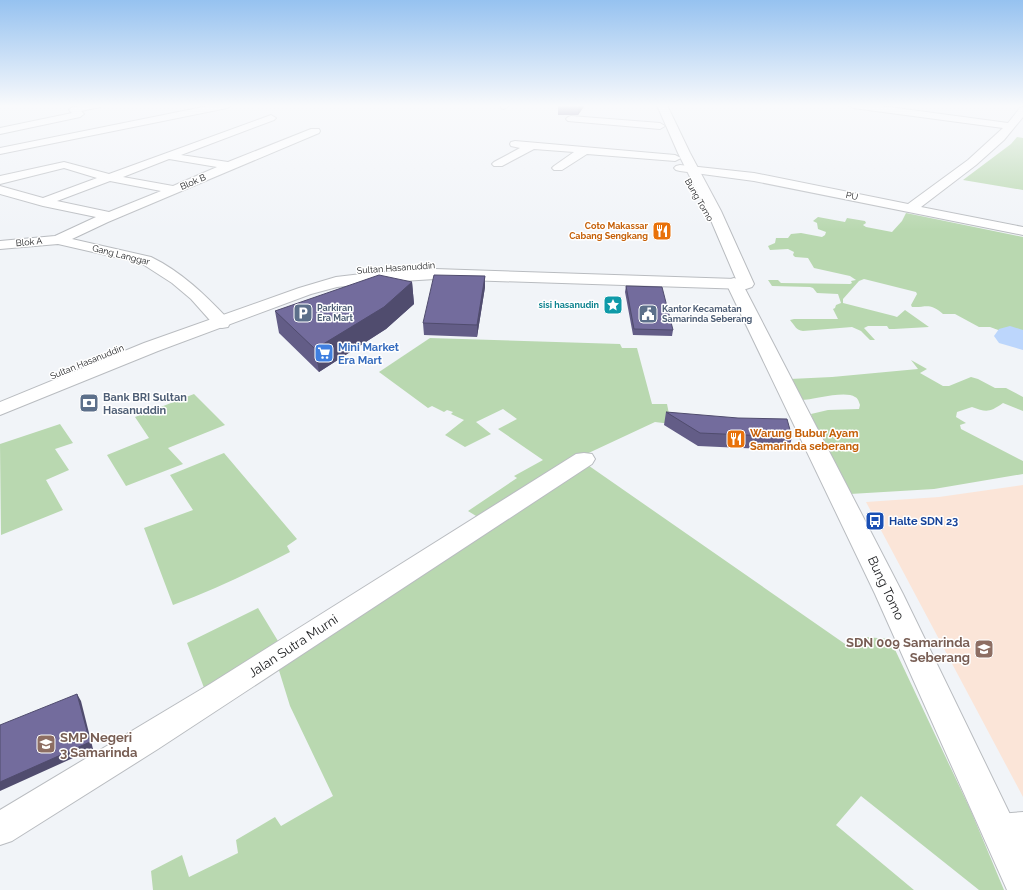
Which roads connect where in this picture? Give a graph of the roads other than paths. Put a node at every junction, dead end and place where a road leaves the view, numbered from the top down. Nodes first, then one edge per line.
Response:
1 (22, 147) edge
2 (194, 147) edge
3 (275, 147) edge
4 (530, 147) edge
5 (549, 147) edge
6 (672, 147) edge
7 (676, 147) edge
8 (990, 147) edge
9 (585, 150) junction
10 (0, 151) edge
11 (168, 156) junction
12 (498, 164) dead end
13 (682, 165) junction
14 (230, 166) junction
15 (558, 168) dead end
16 (111, 178) junction
17 (1, 188) edge
18 (174, 190) junction
19 (43, 202) junction
20 (911, 208) junction
21 (112, 215) junction
22 (1023, 232) edge
23 (58, 240) junction
24 (0, 245) edge
25 (739, 281) junction
26 (218, 318) junction
27 (0, 397) edge
28 (0, 409) edge
29 (584, 459) dead end
30 (0, 829) edge
31 (1010, 829) edge
32 (1023, 882) edge

1 - 10 street
2 - 11 street
3 - 14 street, Blok B
4 - 12 street
5 - 9 street, PU
6 - 13 main road, Bung Tomo
7 - 13 main road, Bung Tomo
8 - 20 street
9 - 13 street, PU
9 - 15 street
11 - 14 street
11 - 16 street
13 - 20 street, PU
13 - 25 main road, Bung Tomo
14 - 18 street, Blok B
16 - 17 street
16 - 18 street
16 - 19 street
17 - 19 street
18 - 21 street, Blok B
19 - 21 street
20 - 22 street, PU
21 - 23 street, Blok B
23 - 24 street, Blok A
23 - 26 street, Gang Langgar
25 - 26 main road, Sultan Hasanuddin
25 - 31 main road, Bung Tomo
26 - 27 main road, Sultan Hasanuddin
26 - 28 main road, Sultan Hasanuddin
29 - 30 street, Jalan Sutra Murni
31 - 32 main road, Bung Tomo

